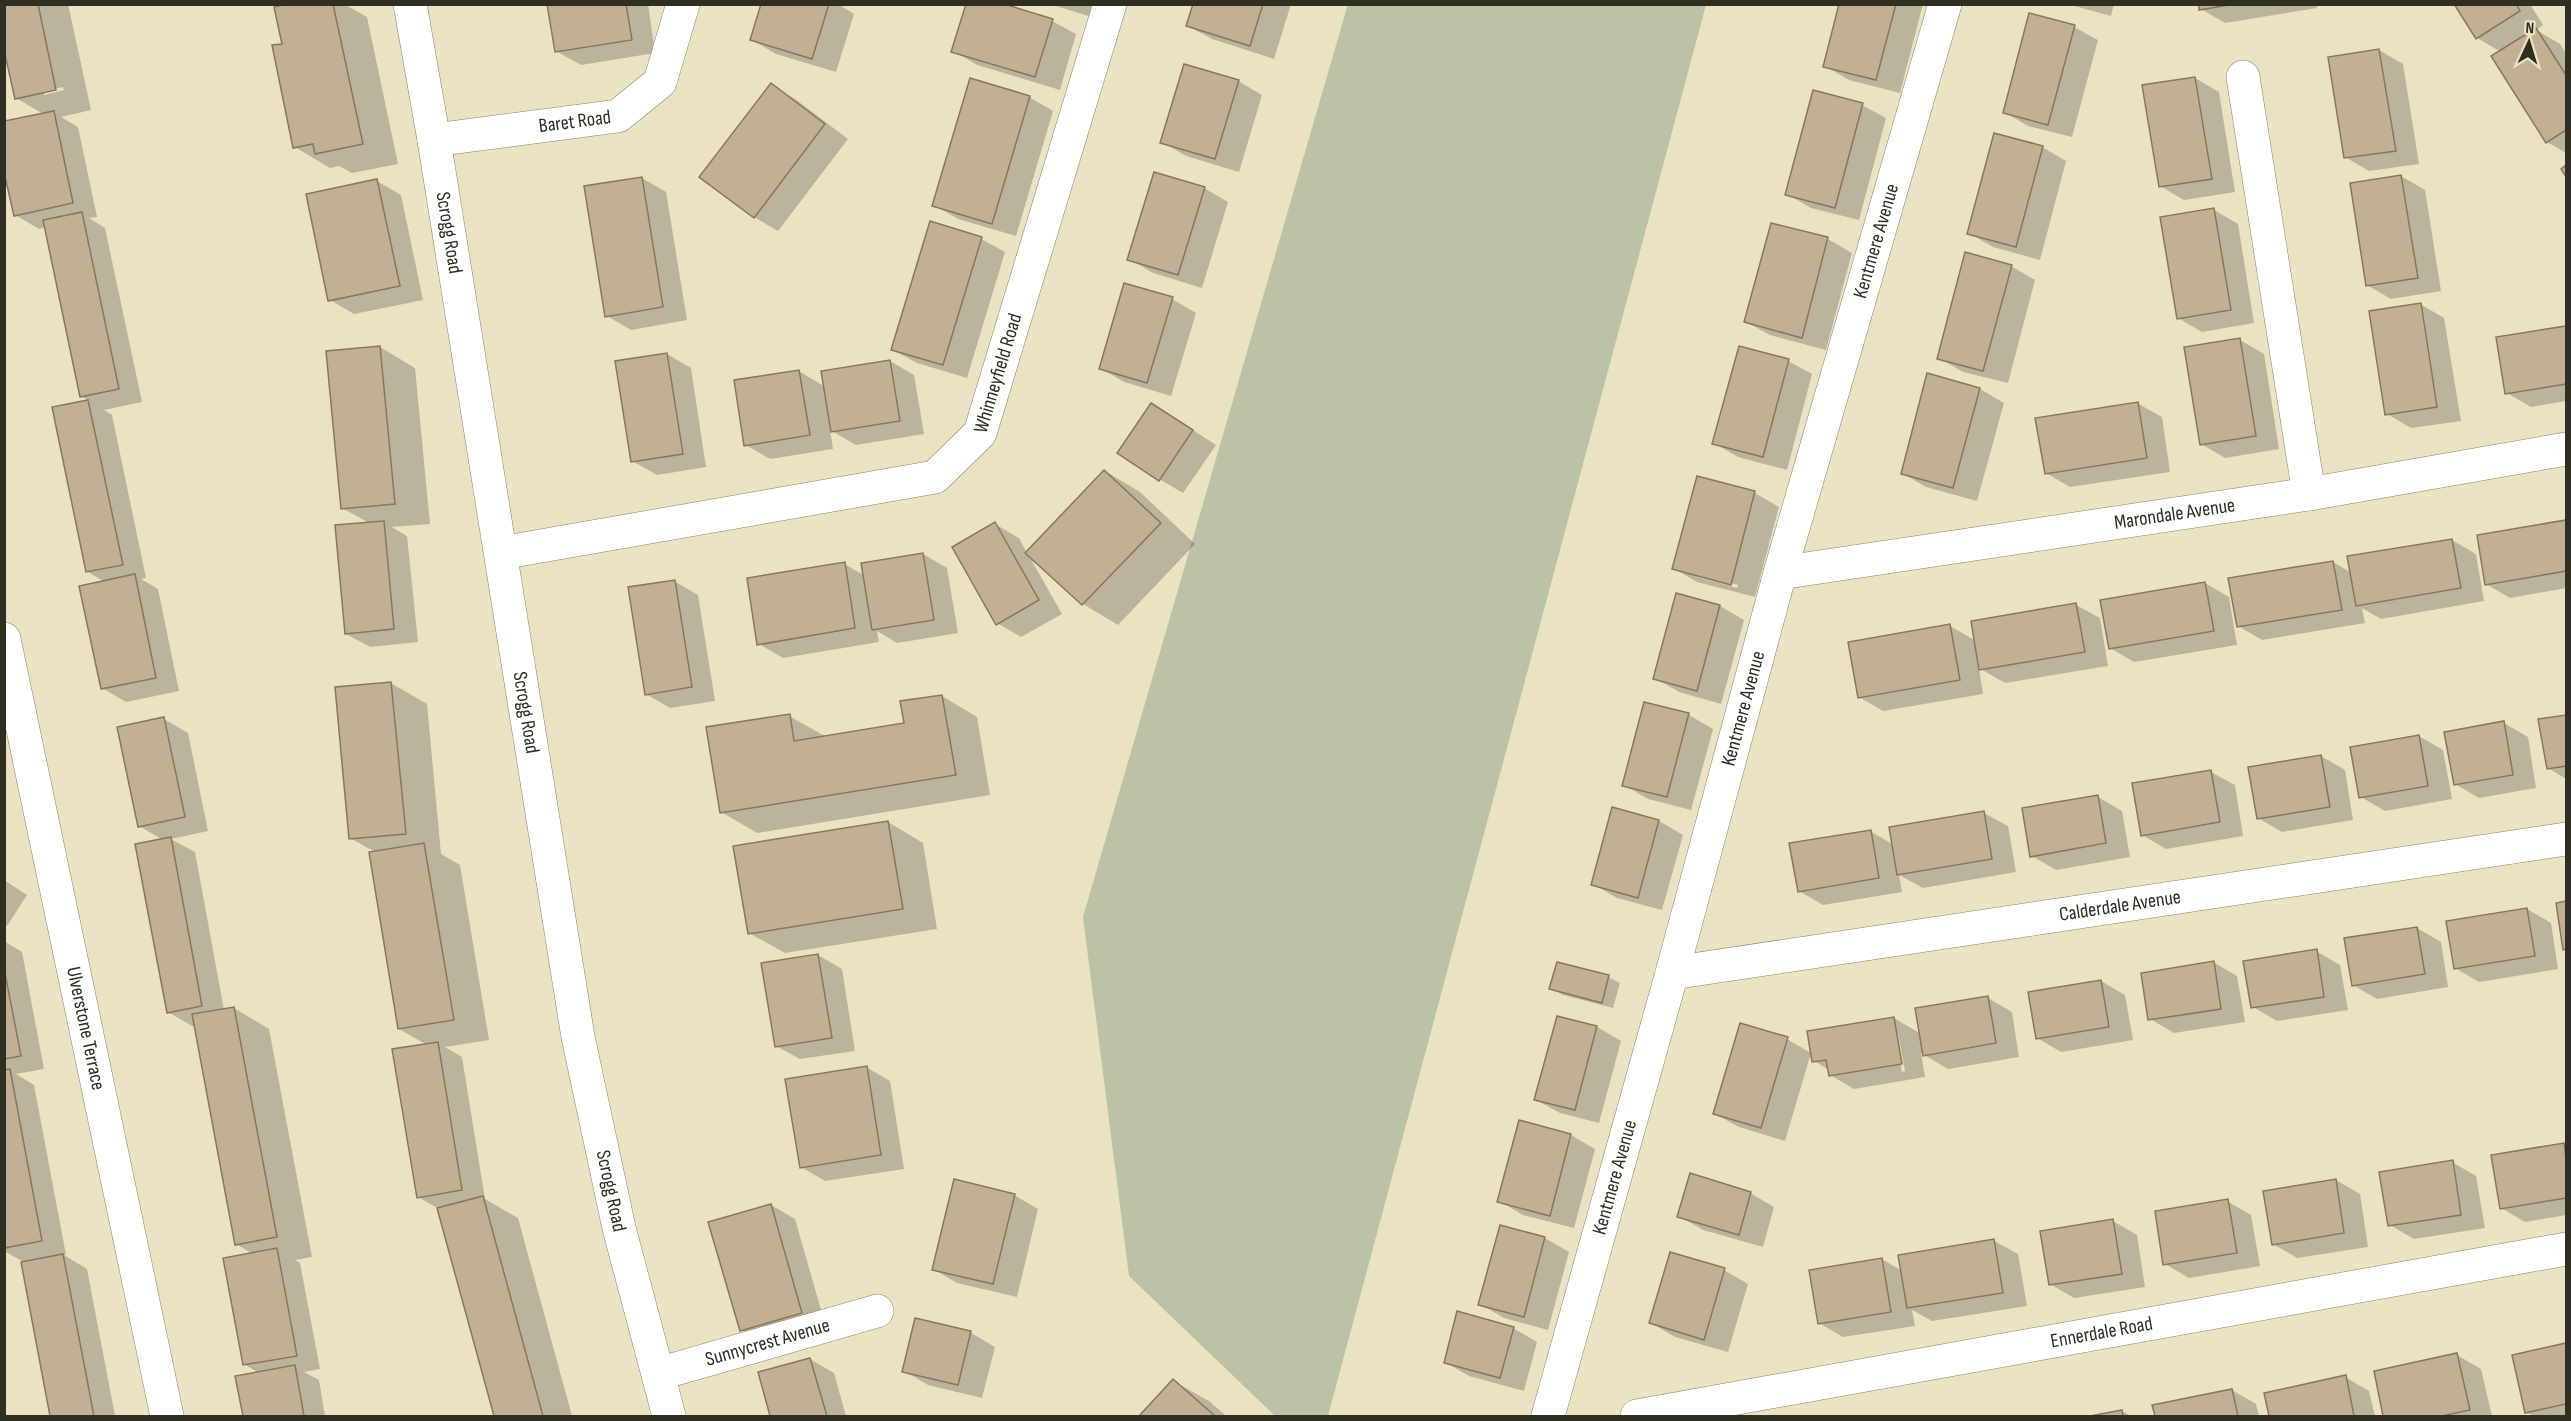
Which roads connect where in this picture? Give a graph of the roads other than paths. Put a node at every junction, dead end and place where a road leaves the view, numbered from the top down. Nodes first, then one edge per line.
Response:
1 (410, 4) edge
2 (683, 4) edge
3 (1110, 4) edge
4 (1945, 4) edge
5 (2243, 77) dead end
6 (434, 140) junction
7 (2566, 449) edge
8 (2309, 494) junction
9 (501, 553) junction
10 (1780, 573) junction
11 (4, 639) edge
12 (14, 727) edge
13 (2566, 839) edge
14 (1672, 973) junction
15 (2566, 1249) edge
16 (877, 1311) dead end
17 (658, 1374) junction
18 (167, 1416) edge
19 (669, 1416) edge
20 (1548, 1416) edge
21 (1637, 1416) edge

1 - 6 street, Scrogg Road
2 - 6 street, Baret Road
3 - 9 street, Whinneyfield Road
4 - 10 street, Kentmere Avenue
5 - 8 street
6 - 9 street, Scrogg Road
7 - 8 street, Marondale Avenue
8 - 10 street, Marondale Avenue
9 - 17 street, Scrogg Road
10 - 14 street, Kentmere Avenue
11 - 12 street, Ulverstone Terrace
12 - 18 street, Ulverstone Terrace
13 - 14 street, Calderdale Avenue
14 - 20 street, Kentmere Avenue
15 - 21 street, Ennerdale Road
16 - 17 street, Sunnycrest Avenue
17 - 19 street, Scrogg Road

